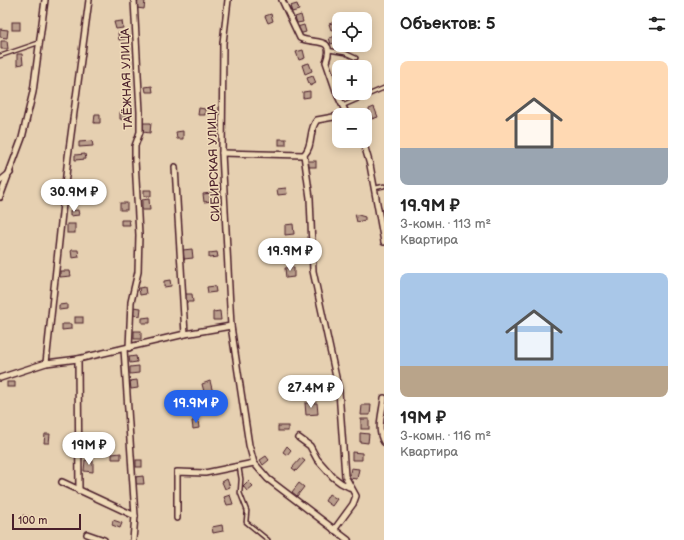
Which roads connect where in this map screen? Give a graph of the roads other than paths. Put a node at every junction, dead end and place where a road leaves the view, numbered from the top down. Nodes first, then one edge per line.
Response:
1 (45, 0) edge
2 (89, 0) edge
3 (134, 0) edge
4 (228, 0) edge
5 (282, 0) edge
6 (39, 43) junction
7 (328, 50) junction
8 (0, 56) edge
9 (356, 58) dead end
10 (384, 88) edge
11 (342, 106) joint
12 (332, 117) edge
13 (365, 148) edge
14 (222, 153) junction
15 (304, 155) junction
16 (175, 167) dead end
17 (10, 172) junction
18 (0, 181) edge
19 (384, 186) edge
20 (374, 188) junction
21 (1, 194) edge
22 (383, 229) edge
23 (384, 242) edge
24 (231, 326) junction
25 (185, 334) junction
26 (127, 348) junction
27 (78, 359) junction
28 (46, 363) junction
29 (0, 378) edge
30 (384, 398) edge
31 (299, 438) dead end
32 (384, 442) edge
33 (254, 463) junction
34 (239, 466) junction
35 (62, 482) dead end
36 (349, 487) junction
37 (79, 490) junction
38 (135, 516) junction
39 (177, 518) dead end
40 (334, 530) junction
41 (86, 534) dead end
42 (104, 540) edge
43 (133, 540) edge
44 (268, 540) edge
45 (348, 540) edge

1 - 6 street
2 - 28 street
3 - 26 street, ТАЁЖНАЯ УЛИЦА
4 - 14 street, СИБИРСКАЯ УЛИЦА
5 - 7 street
6 - 8 lane
6 - 17 street
7 - 9 lane
7 - 11 street
10 - 11 lane
12 - 15 street
13 - 20 street
14 - 15 street
14 - 24 street, СИБИРСКАЯ УЛИЦА
15 - 36 street
16 - 25 street
17 - 18 street
17 - 21 street
19 - 20 lane
20 - 22 street
22 - 23 street
24 - 25 street
24 - 33 street, СИБИРСКАЯ УЛИЦА
25 - 26 street
26 - 27 street
26 - 38 street, ТАЁЖНАЯ УЛИЦА
27 - 28 street
27 - 37 street
28 - 29 street
30 - 32 street
31 - 36 street
33 - 34 street
33 - 40 street
34 - 39 street
34 - 44 lane
35 - 37 street
36 - 40 street
37 - 38 street
38 - 43 street, ТАЁЖНАЯ УЛИЦА
40 - 45 street
41 - 42 street

